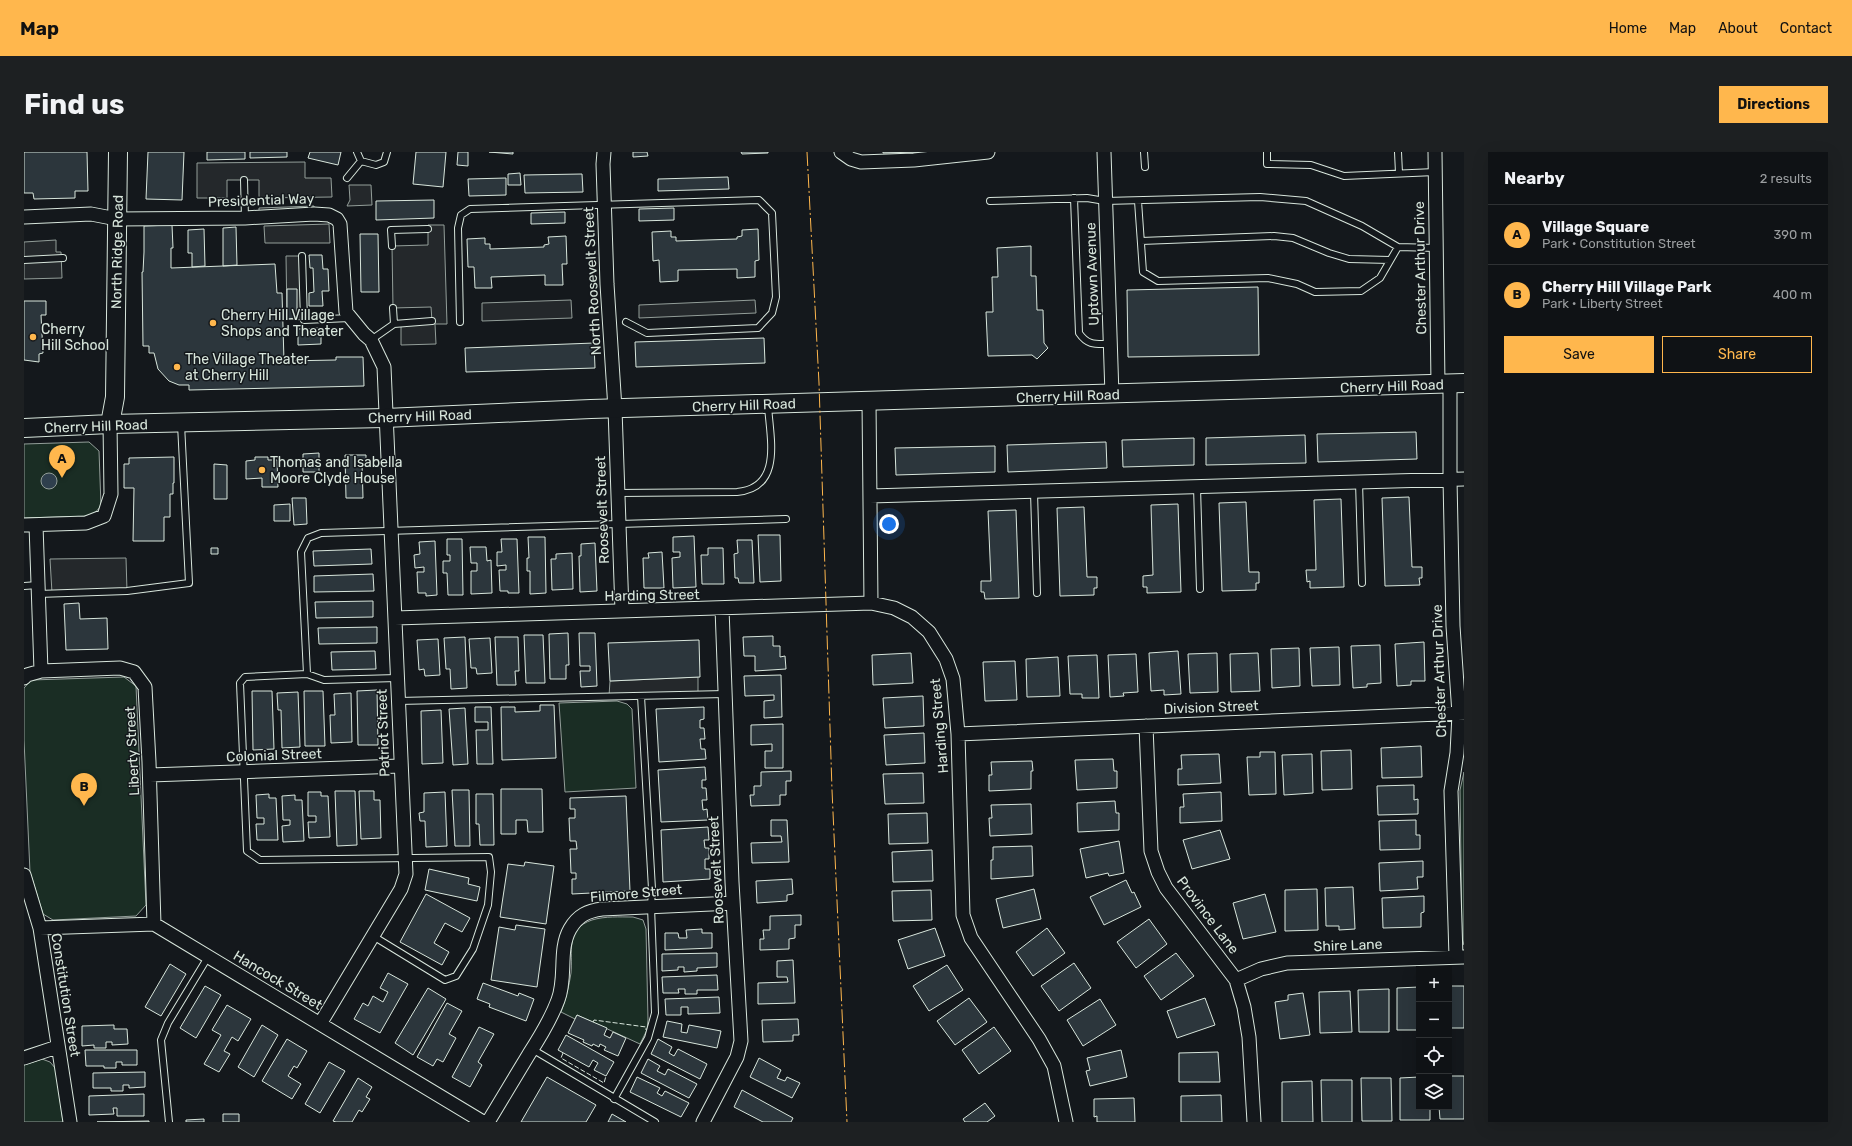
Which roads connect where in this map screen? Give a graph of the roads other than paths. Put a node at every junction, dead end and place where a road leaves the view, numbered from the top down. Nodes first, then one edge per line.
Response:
1 (118, 152) edge
2 (357, 152) edge
3 (387, 152) edge
4 (604, 152) edge
5 (841, 152) edge
6 (988, 152) edge
7 (1104, 152) edge
8 (1144, 152) edge
9 (1267, 152) edge
10 (1398, 152) edge
11 (1435, 152) edge
12 (361, 161) junction
13 (1145, 167) dead end
14 (1435, 172) junction
15 (1399, 173) junction
16 (346, 178) dead end
17 (244, 180) dead end
18 (1074, 198) junction
19 (990, 200) dead end
20 (1138, 200) junction
21 (1105, 202) junction
22 (604, 206) junction
23 (24, 217) edge
24 (245, 218) junction
25 (117, 219) junction
26 (428, 229) dead end
27 (1141, 242) junction
28 (392, 246) dead end
29 (1398, 247) junction
30 (1436, 248) junction
31 (302, 256) dead end
32 (63, 258) dead end
33 (24, 260) edge
34 (1390, 260) junction
35 (393, 308) dead end
36 (351, 318) junction
37 (432, 321) dead end
38 (460, 322) dead end
39 (626, 322) dead end
40 (394, 324) junction
41 (371, 340) junction
42 (1110, 344) junction
43 (1451, 384) edge
44 (1112, 395) junction
45 (868, 402) junction
46 (768, 405) junction
47 (615, 408) junction
48 (385, 418) junction
49 (181, 422) junction
50 (110, 424) junction
51 (24, 428) edge
52 (1450, 479) junction
53 (1464, 479) edge
54 (1359, 482) junction
55 (1197, 487) junction
56 (1034, 492) junction
57 (618, 494) junction
58 (870, 496) junction
59 (786, 519) dead end
60 (619, 524) junction
61 (30, 525) edge
62 (390, 531) junction
63 (1362, 583) dead end
64 (24, 586) edge
65 (1200, 589) dead end
66 (38, 590) junction
67 (1037, 593) dead end
68 (871, 603) junction
69 (722, 608) junction
70 (622, 611) junction
71 (395, 618) junction
72 (42, 670) junction
73 (307, 674) junction
74 (24, 678) edge
75 (397, 678) junction
76 (725, 694) junction
77 (641, 696) junction
78 (398, 701) junction
79 (1461, 714) edge
80 (1146, 726) junction
81 (958, 734) junction
82 (400, 766) junction
83 (244, 772) junction
84 (150, 775) junction
85 (405, 857) junction
86 (24, 877) edge
87 (733, 903) junction
88 (651, 907) junction
89 (154, 924) junction
90 (40, 928) junction
91 (373, 936) junction
92 (208, 957) junction
93 (1460, 957) edge
94 (1236, 980) junction
95 (320, 1024) junction
96 (57, 1046) junction
97 (532, 1049) junction
98 (24, 1058) edge
99 (614, 1099) junction
100 (70, 1122) edge
101 (169, 1122) edge
102 (483, 1122) edge
103 (488, 1122) edge
104 (654, 1122) edge
105 (703, 1122) edge
106 (1066, 1122) edge
107 (1254, 1122) edge

1 - 25 main road, North Ridge Road
2 - 12 lane
3 - 12 lane
4 - 22 street, North Roosevelt Street
5 - 6 street
7 - 21 street, Uptown Avenue
8 - 13 lane
9 - 15 lane
10 - 15 lane
11 - 14 street, Chester Arthur Drive
12 - 16 lane
14 - 15 lane
14 - 30 street, Chester Arthur Drive
17 - 24 lane
18 - 19 lane
18 - 21 lane
18 - 42 lane
20 - 21 lane
20 - 27 lane
20 - 29 lane
21 - 42 street, Uptown Avenue
22 - 38 lane
22 - 39 lane
22 - 47 street, North Roosevelt Street
23 - 25 street, Presidential Way
24 - 25 street, Presidential Way
24 - 36 street, Presidential Way
25 - 50 main road, North Ridge Road
26 - 28 lane
27 - 34 lane
27 - 34 lane
29 - 30 lane
29 - 34 lane
30 - 43 street, Chester Arthur Drive
31 - 36 lane
32 - 33 lane
35 - 40 lane
36 - 41 street, Presidential Way
37 - 40 lane
40 - 41 lane
41 - 48 street, Presidential Way
42 - 44 street, Uptown Avenue
43 - 44 main road, Cherry Hill Road
43 - 52 street, Chester Arthur Drive
44 - 45 main road, Cherry Hill Road
45 - 46 main road, Cherry Hill Road
45 - 58 street
46 - 47 main road, Cherry Hill Road
46 - 57 lane
47 - 48 main road, Cherry Hill Road
47 - 57 street, Roosevelt Street
48 - 49 main road, Cherry Hill Road
48 - 62 street, Patriot Street
49 - 50 main road, Cherry Hill Road
49 - 66 lane
50 - 51 main road, Cherry Hill Road
50 - 61 street
52 - 53 street
52 - 54 street
52 - 79 street, Chester Arthur Drive
54 - 55 street
54 - 63 lane
55 - 56 street
55 - 65 lane
56 - 58 street
56 - 67 lane
57 - 60 street, Roosevelt Street
58 - 68 street
59 - 60 lane
60 - 62 lane
60 - 70 street, Roosevelt Street
61 - 66 street
62 - 71 street, Patriot Street
62 - 73 lane
64 - 66 lane
66 - 72 street
68 - 69 street, Harding Street
68 - 81 street, Harding Street
69 - 70 street, Harding Street
69 - 76 street, Roosevelt Street
70 - 71 street, Harding Street
71 - 75 street, Patriot Street
72 - 74 street
72 - 84 street, Liberty Street
73 - 75 lane
73 - 83 lane
75 - 78 street, Patriot Street
76 - 77 lane
76 - 87 street, Roosevelt Street
77 - 78 lane
77 - 88 lane
78 - 82 street, Patriot Street
79 - 80 street, Division Street
79 - 93 street, Chester Arthur Drive
80 - 81 street, Division Street
80 - 94 street, Province Lane
81 - 106 street, Harding Street
82 - 83 street, Colonial Street
82 - 85 street, Patriot Street
83 - 84 street, Colonial Street
83 - 85 lane
84 - 89 street, Liberty Street
85 - 91 street, Patriot Street
85 - 91 lane
86 - 90 street, Constitution Street
87 - 88 street, Filmore Street
87 - 105 street, Roosevelt Street
88 - 97 street, Filmore Street
88 - 99 lane
89 - 90 street
89 - 92 street, Hancock Street
90 - 96 street, Constitution Street
91 - 95 street, Patriot Street
92 - 95 street, Hancock Street
92 - 101 lane
93 - 94 street, Shire Lane
94 - 107 street, Province Lane
95 - 102 street, Hancock Street
96 - 98 street
96 - 100 street, Constitution Street
97 - 99 lane
97 - 103 street, Filmore Street
99 - 104 lane

